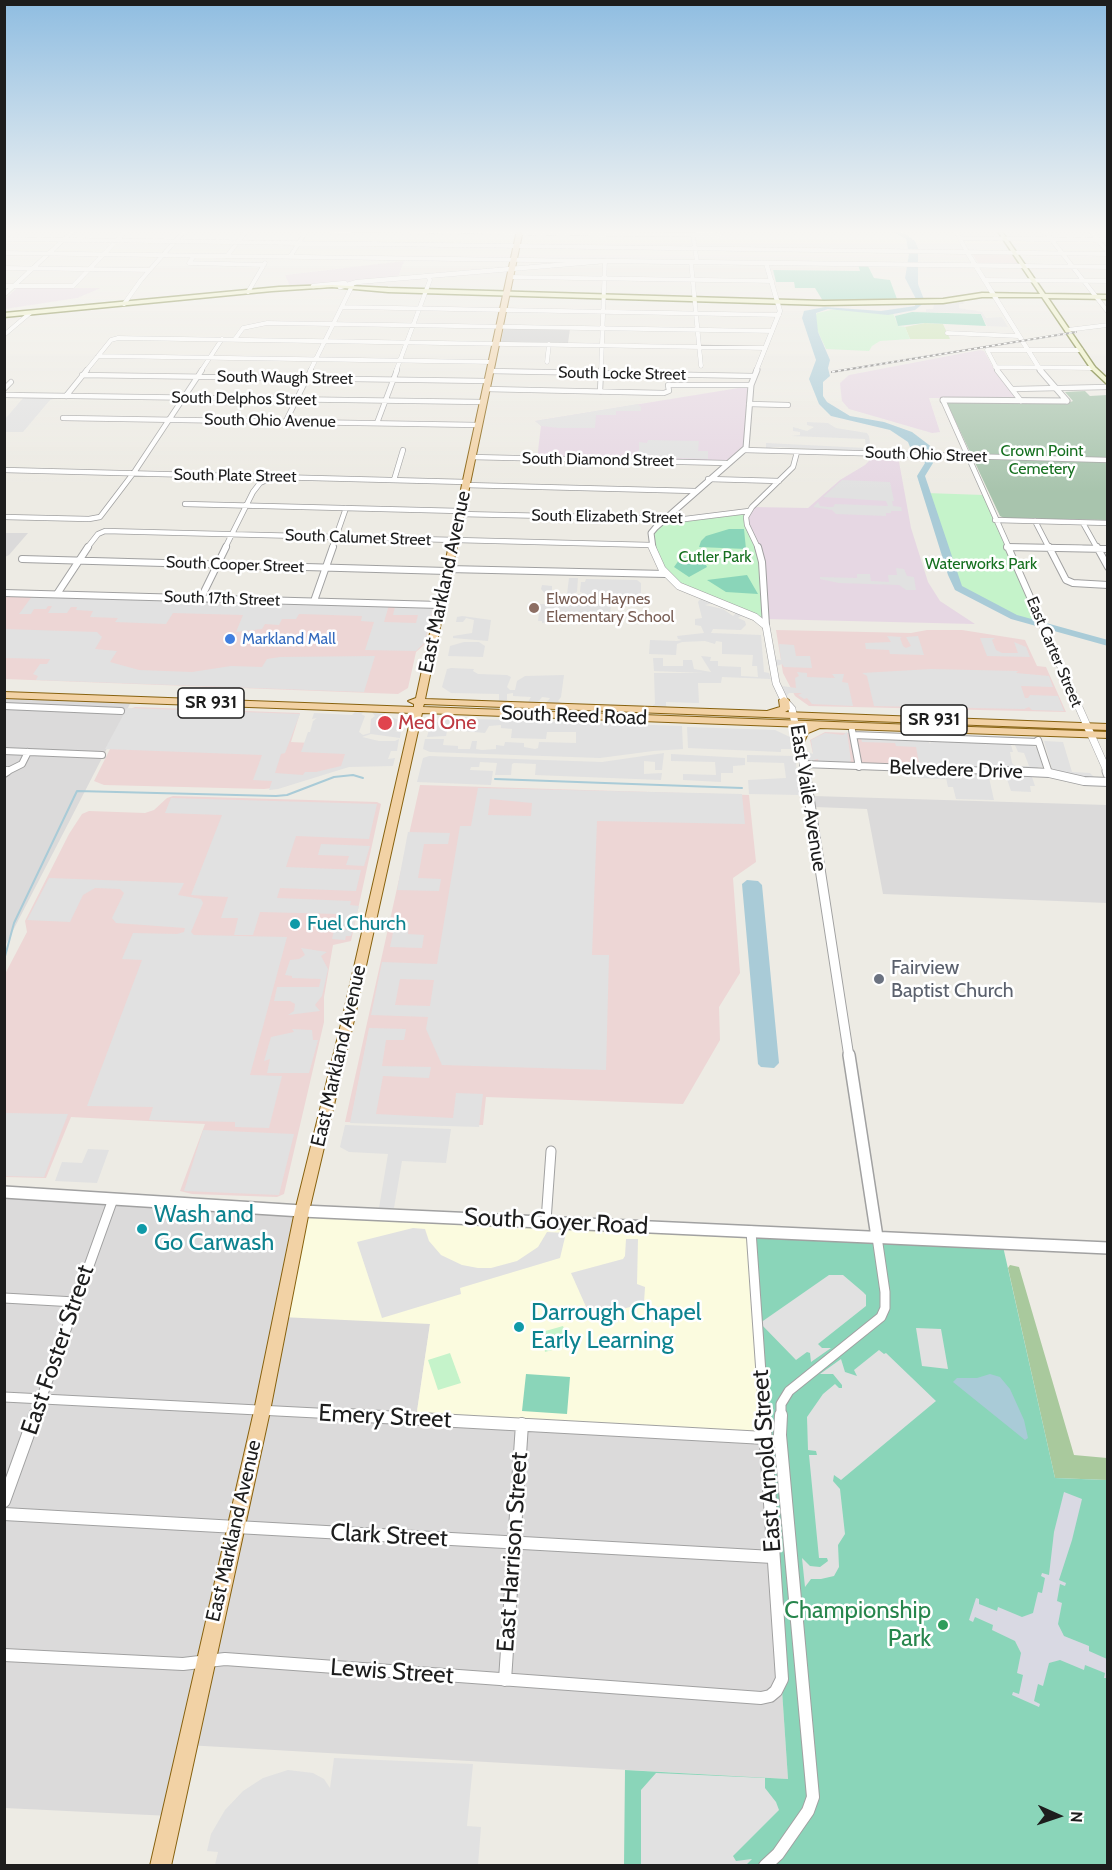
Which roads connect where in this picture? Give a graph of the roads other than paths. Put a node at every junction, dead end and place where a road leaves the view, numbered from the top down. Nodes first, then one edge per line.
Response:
1 (25, 317) edge
2 (337, 317) edge
3 (415, 317) edge
4 (501, 317) edge
5 (603, 317) edge
6 (697, 317) edge
7 (778, 317) edge
8 (1007, 317) edge
9 (1058, 317) edge
10 (333, 324) junction
11 (412, 325) junction
12 (1107, 325) edge
13 (499, 326) junction
14 (602, 328) junction
15 (698, 330) junction
16 (1067, 330) junction
17 (772, 331) junction
18 (948, 333) dead end
19 (4, 335) edge
20 (1018, 336) junction
21 (222, 339) junction
22 (235, 339) junction
23 (325, 341) junction
24 (406, 342) junction
25 (496, 343) junction
26 (549, 344) junction
27 (602, 345) junction
28 (699, 347) junction
29 (765, 348) junction
30 (1027, 350) junction
31 (1081, 350) junction
32 (98, 356) junction
33 (210, 357) junction
34 (317, 359) junction
35 (399, 360) junction
36 (492, 362) junction
37 (547, 362) dead end
38 (701, 366) dead end
39 (995, 367) junction
40 (1038, 367) junction
41 (1093, 368) junction
42 (490, 371) junction
43 (600, 373) junction
44 (82, 375) junction
45 (754, 376) junction
46 (197, 377) junction
47 (307, 379) junction
48 (392, 380) junction
49 (11, 382) dead end
50 (487, 385) junction
51 (751, 385) junction
52 (1107, 385) edge
53 (1057, 388) junction
54 (4, 389) edge
55 (1013, 389) junction
56 (600, 392) junction
57 (4, 395) edge
58 (66, 396) junction
59 (184, 398) junction
60 (297, 399) junction
61 (943, 400) joint
62 (1021, 400) junction
63 (384, 401) junction
64 (483, 402) junction
65 (749, 404) junction
66 (788, 405) dead end
67 (63, 418) dead end
68 (170, 420) junction
69 (286, 422) junction
70 (377, 423) junction
71 (478, 425) junction
72 (403, 450) dead end
73 (744, 450) junction
74 (797, 452) junction
75 (967, 456) junction
76 (471, 457) junction
77 (1107, 460) edge
78 (726, 463) junction
79 (4, 470) edge
80 (132, 473) junction
81 (272, 477) junction
82 (708, 479) junction
83 (394, 480) junction
84 (779, 481) junction
85 (465, 484) junction
86 (695, 491) junction
87 (185, 504) dead end
88 (246, 506) junction
89 (346, 508) junction
90 (751, 508) junction
91 (459, 513) junction
92 (4, 517) edge
93 (664, 519) junction
94 (995, 520) junction
95 (1035, 521) junction
96 (1083, 523) junction
97 (1107, 523) edge
98 (232, 534) junction
99 (336, 537) junction
100 (454, 540) junction
101 (651, 545) junction
102 (1008, 549) junction
103 (1107, 549) edge
104 (1050, 550) junction
105 (1099, 551) junction
106 (1107, 553) edge
107 (22, 559) dead end
108 (78, 561) junction
109 (218, 565) junction
110 (1107, 567) edge
111 (325, 568) junction
112 (448, 570) junction
113 (666, 574) junction
114 (1107, 585) edge
115 (4, 593) edge
116 (57, 594) junction
117 (201, 598) junction
118 (314, 601) junction
119 (440, 605) junction
120 (1038, 615) joint
121 (766, 626) junction
122 (4, 687) edge
123 (4, 695) edge
124 (784, 700) junction
125 (4, 706) edge
126 (419, 706) junction
127 (121, 711) dead end
128 (761, 714) junction
129 (794, 720) junction
130 (818, 725) junction
131 (1107, 727) edge
132 (852, 730) junction
133 (1087, 730) junction
134 (1107, 735) edge
135 (1037, 737) junction
136 (800, 740) junction
137 (4, 751) edge
138 (28, 752) junction
139 (102, 755) dead end
140 (803, 764) junction
141 (859, 766) junction
142 (4, 772) edge
143 (1049, 773) junction
144 (1107, 774) edge
145 (1107, 782) edge
146 (551, 1151) dead end
147 (4, 1192) edge
148 (112, 1199) junction
149 (302, 1211) junction
150 (546, 1221) junction
151 (751, 1231) junction
152 (877, 1237) junction
153 (1107, 1248) edge
154 (4, 1298) edge
155 (75, 1302) junction
156 (4, 1397) edge
157 (41, 1399) junction
158 (262, 1411) junction
159 (522, 1424) junction
160 (765, 1438) junction
161 (4, 1501) edge
162 (4, 1514) edge
163 (235, 1527) junction
164 (513, 1543) junction
165 (773, 1557) junction
166 (4, 1655) edge
167 (204, 1662) junction
168 (505, 1680) junction
169 (777, 1689) joint
170 (160, 1866) edge
171 (765, 1866) edge

1 - 19 street
2 - 10 street
3 - 11 street
4 - 13 main road, East Markland Avenue
5 - 14 street
6 - 15 street
7 - 17 street
8 - 20 street
9 - 16 main road
10 - 11 street
10 - 22 street
10 - 23 street
11 - 13 street
11 - 24 street
12 - 16 street
13 - 14 street
13 - 25 main road, East Markland Avenue
14 - 15 street
14 - 27 street
15 - 17 street
15 - 28 street
16 - 31 main road
17 - 29 street
18 - 20 street
20 - 30 street
21 - 22 street
21 - 32 street
21 - 33 street
22 - 23 street
23 - 24 street
23 - 34 street
24 - 25 street
24 - 35 street
25 - 26 street
25 - 36 main road, East Markland Avenue
26 - 27 street
26 - 37 street
27 - 28 street
27 - 43 street
28 - 29 street
28 - 38 street
29 - 45 street
30 - 31 street
30 - 39 street
30 - 40 street
31 - 41 main road
32 - 33 street
32 - 44 street
33 - 34 street
33 - 46 street
34 - 35 street
34 - 47 street
35 - 36 street
35 - 48 street
36 - 42 main road, East Markland Avenue
39 - 40 street
39 - 55 street
40 - 41 street
40 - 53 street
41 - 52 main road
42 - 43 street, South Locke Street
42 - 50 main road, East Markland Avenue
43 - 45 street, South Locke Street
43 - 56 street
44 - 46 street, South Waugh Street
44 - 58 street
45 - 51 street
46 - 47 street, South Waugh Street
46 - 59 street
47 - 48 street, South Waugh Street
47 - 60 street
48 - 50 street, South Waugh Street
48 - 63 street
49 - 54 street
50 - 56 street, South Waugh Street
50 - 64 main road, East Markland Avenue
51 - 56 street, South Waugh Street
51 - 65 street
52 - 53 street
53 - 55 street
53 - 62 street
55 - 62 street
57 - 58 street, South Delphos Street
58 - 59 street, South Delphos Street
59 - 60 street, South Delphos Street
59 - 68 street
60 - 63 street, South Delphos Street
60 - 69 street
61 - 62 street
61 - 75 street, East Carter Street
63 - 64 street, South Delphos Street
63 - 70 street
64 - 71 main road, East Markland Avenue
65 - 66 street
65 - 73 street
67 - 68 street, South Ohio Avenue
68 - 69 street, South Ohio Avenue
68 - 80 street
69 - 70 street, South Ohio Avenue
70 - 71 street, South Ohio Avenue
71 - 76 main road, East Markland Avenue
72 - 83 street
73 - 74 street, South Ohio Street
73 - 78 street
74 - 75 street, South Ohio Street
74 - 84 street
75 - 77 street, South Ohio Street
75 - 94 street, East Carter Street
76 - 78 street, South Diamond Street
76 - 85 main road, East Markland Avenue
78 - 82 street
79 - 80 street, South Plate Street
80 - 81 street, South Plate Street
80 - 92 street
81 - 83 street, South Plate Street
81 - 88 street
82 - 84 street
82 - 86 street
83 - 85 street, South Plate Street
84 - 90 street
85 - 86 street, South Plate Street
85 - 91 main road, East Markland Avenue
86 - 93 street
87 - 88 street, South Elizabeth Street
88 - 89 street, South Elizabeth Street
88 - 98 street
89 - 91 street, South Elizabeth Street
89 - 99 street
90 - 93 street, South Elizabeth Street
90 - 121 street
91 - 93 street, South Elizabeth Street
91 - 100 main road, East Markland Avenue
93 - 101 street
94 - 95 street
94 - 102 street, East Carter Street
95 - 96 street
95 - 104 street
96 - 97 street
96 - 105 street
98 - 99 street, South Calumet Street
98 - 108 street, South Calumet Street
98 - 109 street
99 - 100 street, South Calumet Street
99 - 111 street
100 - 101 street, South Calumet Street
100 - 112 main road, East Markland Avenue
101 - 113 street
102 - 104 street
102 - 120 street, East Carter Street
103 - 105 street
104 - 105 street
104 - 114 street
105 - 106 street
105 - 110 street
107 - 108 street, South Cooper Street
108 - 109 street, South Cooper Street
108 - 116 street
109 - 111 street, South Cooper Street
109 - 117 street
111 - 112 street, South Cooper Street
111 - 118 street
112 - 113 street, South Cooper Street
112 - 119 main road, East Markland Avenue
113 - 121 street
115 - 116 street, South 17th Street
116 - 117 street, South 17th Street
117 - 118 street, South 17th Street
118 - 119 street, South 17th Street
119 - 126 main road, East Markland Avenue
120 - 133 street, East Carter Street
121 - 124 street, East Vaile Avenue
122 - 126 main road, South Reed Road / SR 931
123 - 126 main road, South Reed Road / SR 931
124 - 128 main road
124 - 129 street, East Vaile Avenue
125 - 127 street
126 - 128 main road, South Reed Road / SR 931
126 - 129 main road, South Reed Road / SR 931
126 - 149 main road, East Markland Avenue
128 - 129 main road, South Reed Road / SR 931
129 - 130 main road, South Reed Road / SR 931
129 - 133 main road, South Reed Road / SR 931
129 - 136 street, East Vaile Avenue
130 - 132 main road, South Reed Road / SR 931
130 - 136 main road
131 - 133 main road, South Reed Road / SR 931
132 - 135 main road, South Reed Road / SR 931
132 - 141 street
133 - 134 main road, South Reed Road / SR 931
133 - 135 main road, South Reed Road / SR 931
133 - 144 street, East Carter Street
135 - 143 street
136 - 140 street, East Vaile Avenue
137 - 138 street
138 - 139 street
138 - 142 street
140 - 141 street, Belvedere Drive
140 - 152 street, East Vaile Avenue
141 - 143 street, Belvedere Drive
143 - 145 street, Belvedere Drive
146 - 150 street
147 - 148 street, South Goyer Road
148 - 149 street, South Goyer Road
148 - 155 street, East Foster Street
149 - 150 street, South Goyer Road
149 - 158 main road, East Markland Avenue
150 - 151 street, South Goyer Road
151 - 152 street, South Goyer Road
151 - 160 street, East Arnold Street
152 - 153 street, South Goyer Road
152 - 171 street
154 - 155 street
155 - 157 street, East Foster Street
156 - 157 street, Emery Street
157 - 158 street, Emery Street
157 - 161 street, East Foster Street
158 - 159 street, Emery Street
158 - 163 main road, East Markland Avenue
159 - 160 street, Emery Street
159 - 164 street, East Harrison Street
160 - 165 street, East Arnold Street
162 - 163 street, Clark Street
163 - 164 street, Clark Street
163 - 167 main road, East Markland Avenue
164 - 165 street, Clark Street
164 - 168 street, East Harrison Street
165 - 169 street, East Arnold Street
166 - 167 street, Lewis Street
167 - 168 street, Lewis Street
167 - 170 main road, East Markland Avenue
168 - 169 street, Lewis Street

